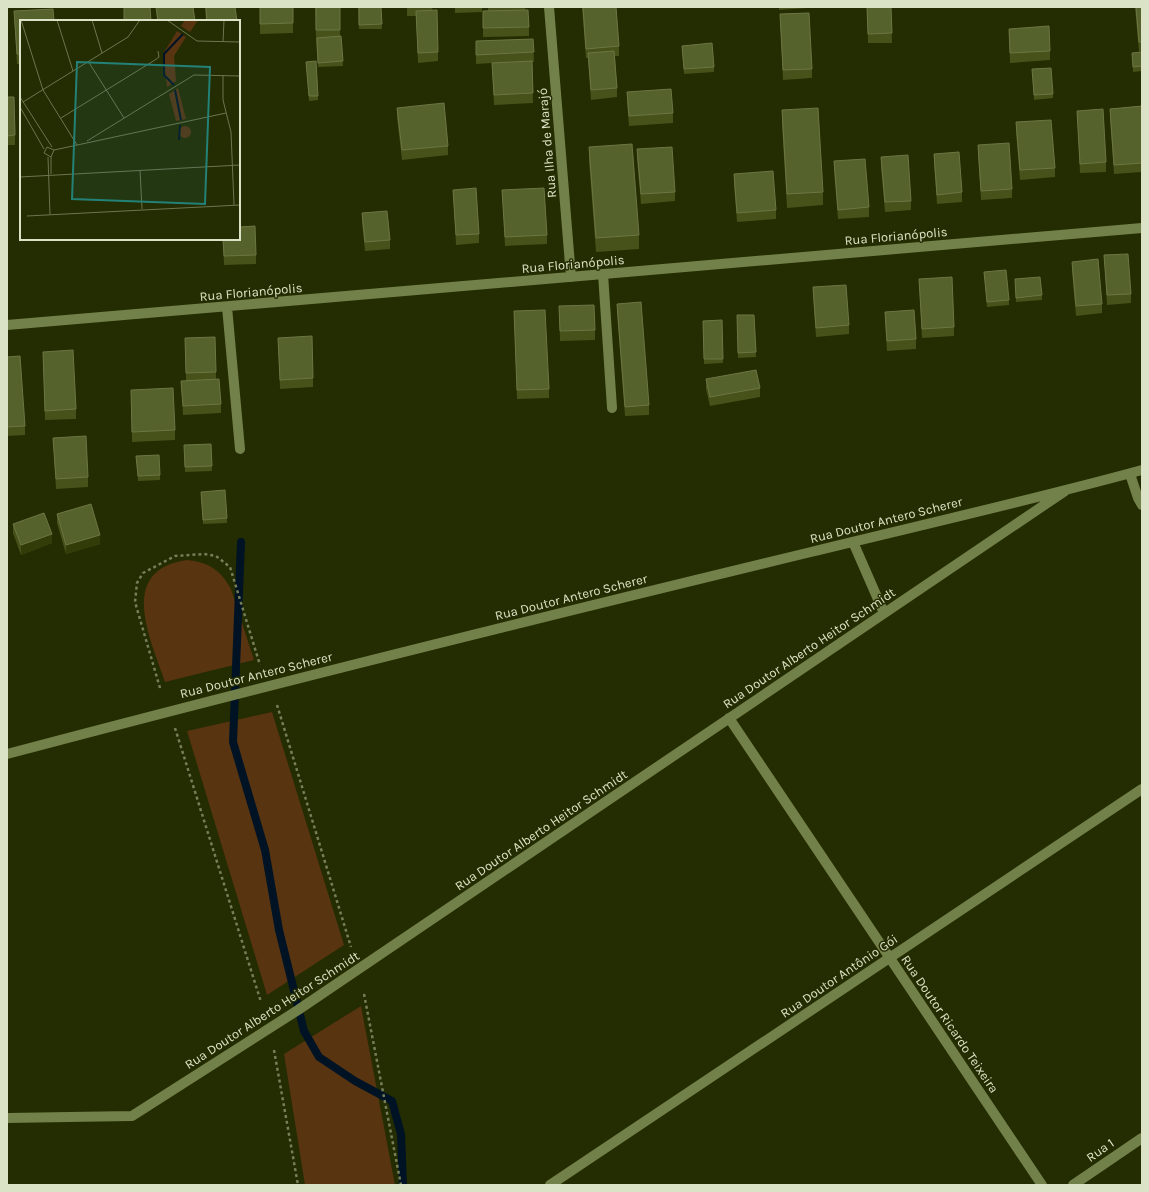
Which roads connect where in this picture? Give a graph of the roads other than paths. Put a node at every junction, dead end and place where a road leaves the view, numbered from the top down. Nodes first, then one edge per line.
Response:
1 (549, 7) edge
2 (1142, 228) edge
3 (603, 274) junction
4 (571, 277) junction
5 (227, 307) junction
6 (7, 326) edge
7 (612, 408) dead end
8 (240, 449) dead end
9 (1142, 470) edge
10 (1130, 474) junction
11 (1065, 491) junction
12 (1142, 505) edge
13 (852, 542) junction
14 (884, 613) junction
15 (729, 718) junction
16 (7, 754) edge
17 (1142, 789) edge
18 (889, 958) junction
19 (7, 1118) edge
20 (1142, 1138) edge
21 (550, 1185) edge
22 (1042, 1185) edge
23 (1073, 1185) edge

1 - 4 street, Rua Ilha de Marajó
2 - 3 street, Rua Florianópolis
3 - 4 street, Rua Florianópolis
3 - 7 street
4 - 5 street, Rua Florianópolis
5 - 6 street, Rua Florianópolis
5 - 8 street
9 - 10 street, Rua Doutor Antero Scherer
10 - 11 street, Rua Doutor Antero Scherer
10 - 12 street
11 - 13 street, Rua Doutor Antero Scherer
11 - 14 street, Rua Doutor Alberto Heitor Schmidt
13 - 14 street
13 - 16 street, Rua Doutor Antero Scherer
14 - 15 street, Rua Doutor Alberto Heitor Schmidt
15 - 18 street, Rua Doutor Ricardo Teixeira
15 - 19 street, Rua Doutor Alberto Heitor Schmidt
17 - 18 street, Rua Doutor Antônio Gói
18 - 21 street, Rua Doutor Antônio Gói
18 - 22 street, Rua Doutor Ricardo Teixeira
20 - 23 street, Rua 1

